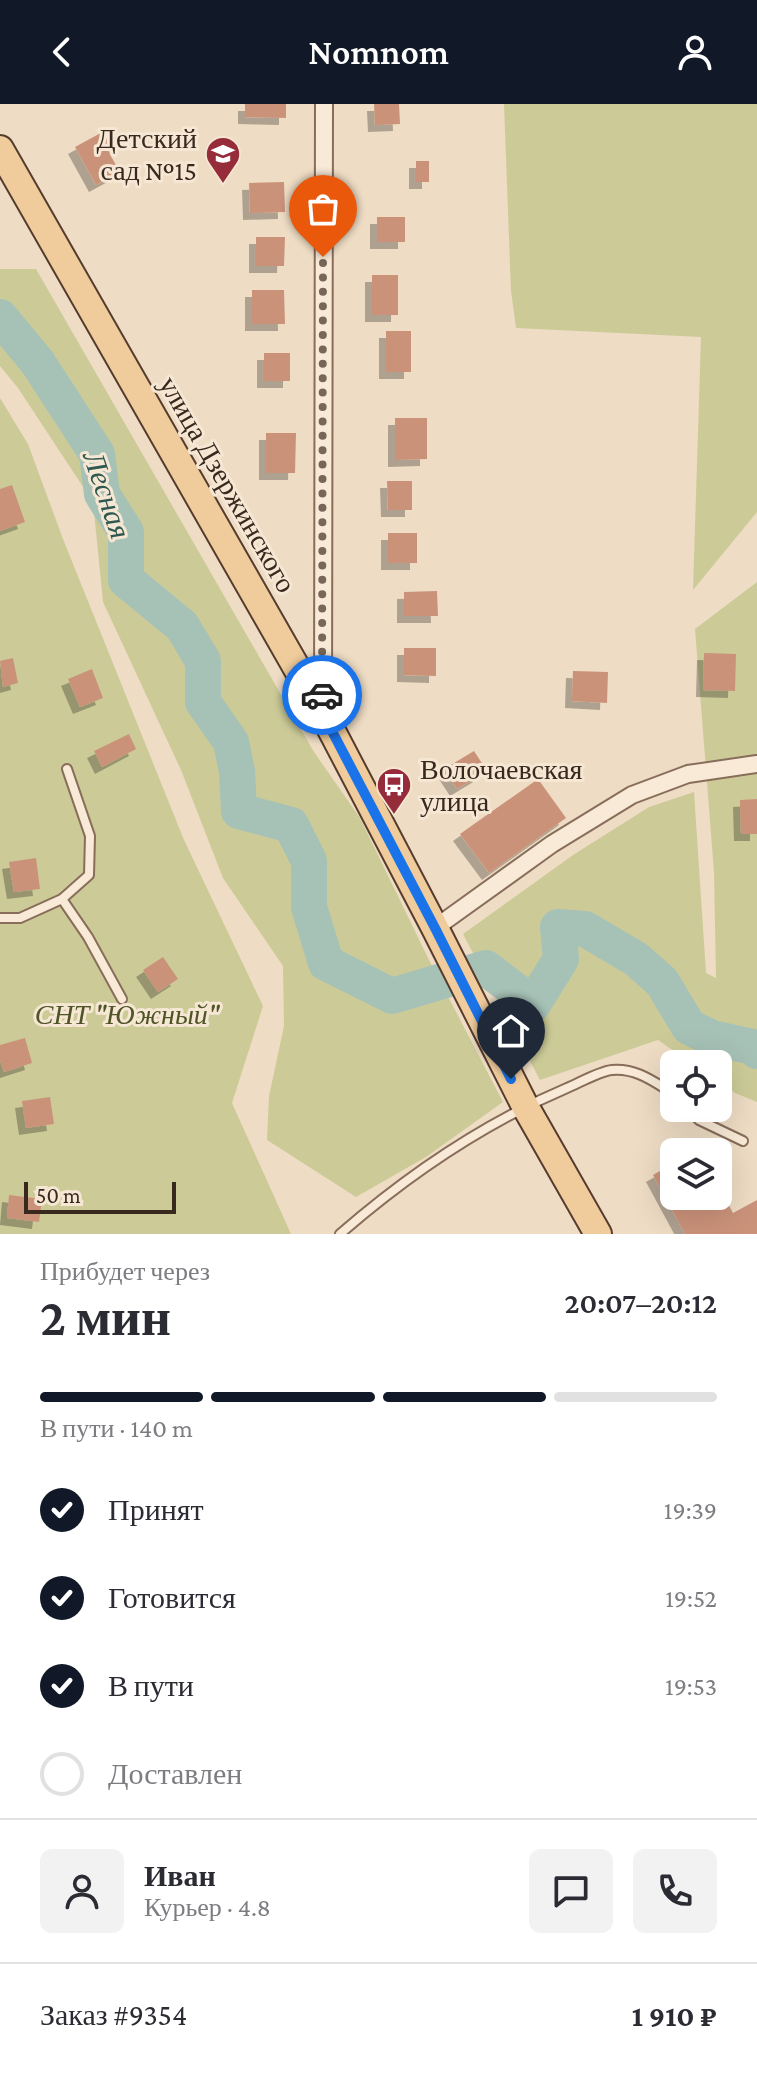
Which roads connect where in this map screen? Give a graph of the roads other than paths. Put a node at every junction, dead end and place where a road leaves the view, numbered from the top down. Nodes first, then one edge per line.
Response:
1 (324, 104) edge
2 (0, 149) edge
3 (323, 714) junction
4 (757, 764) edge
5 (67, 769) dead end
6 (62, 899) junction
7 (0, 918) edge
8 (435, 928) junction
9 (122, 999) dead end
10 (660, 1085) edge
11 (525, 1106) junction
12 (703, 1122) edge
13 (743, 1141) dead end
14 (340, 1234) edge
15 (598, 1234) edge

1 - 3 street
2 - 3 main road, улица Дзержинского
3 - 8 main road, улица Дзержинского
4 - 8 street
5 - 6 lane
6 - 7 lane
6 - 9 lane
8 - 11 main road, улица Дзержинского
10 - 11 lane
11 - 14 lane
11 - 15 main road, улица Дзержинского
12 - 13 lane

